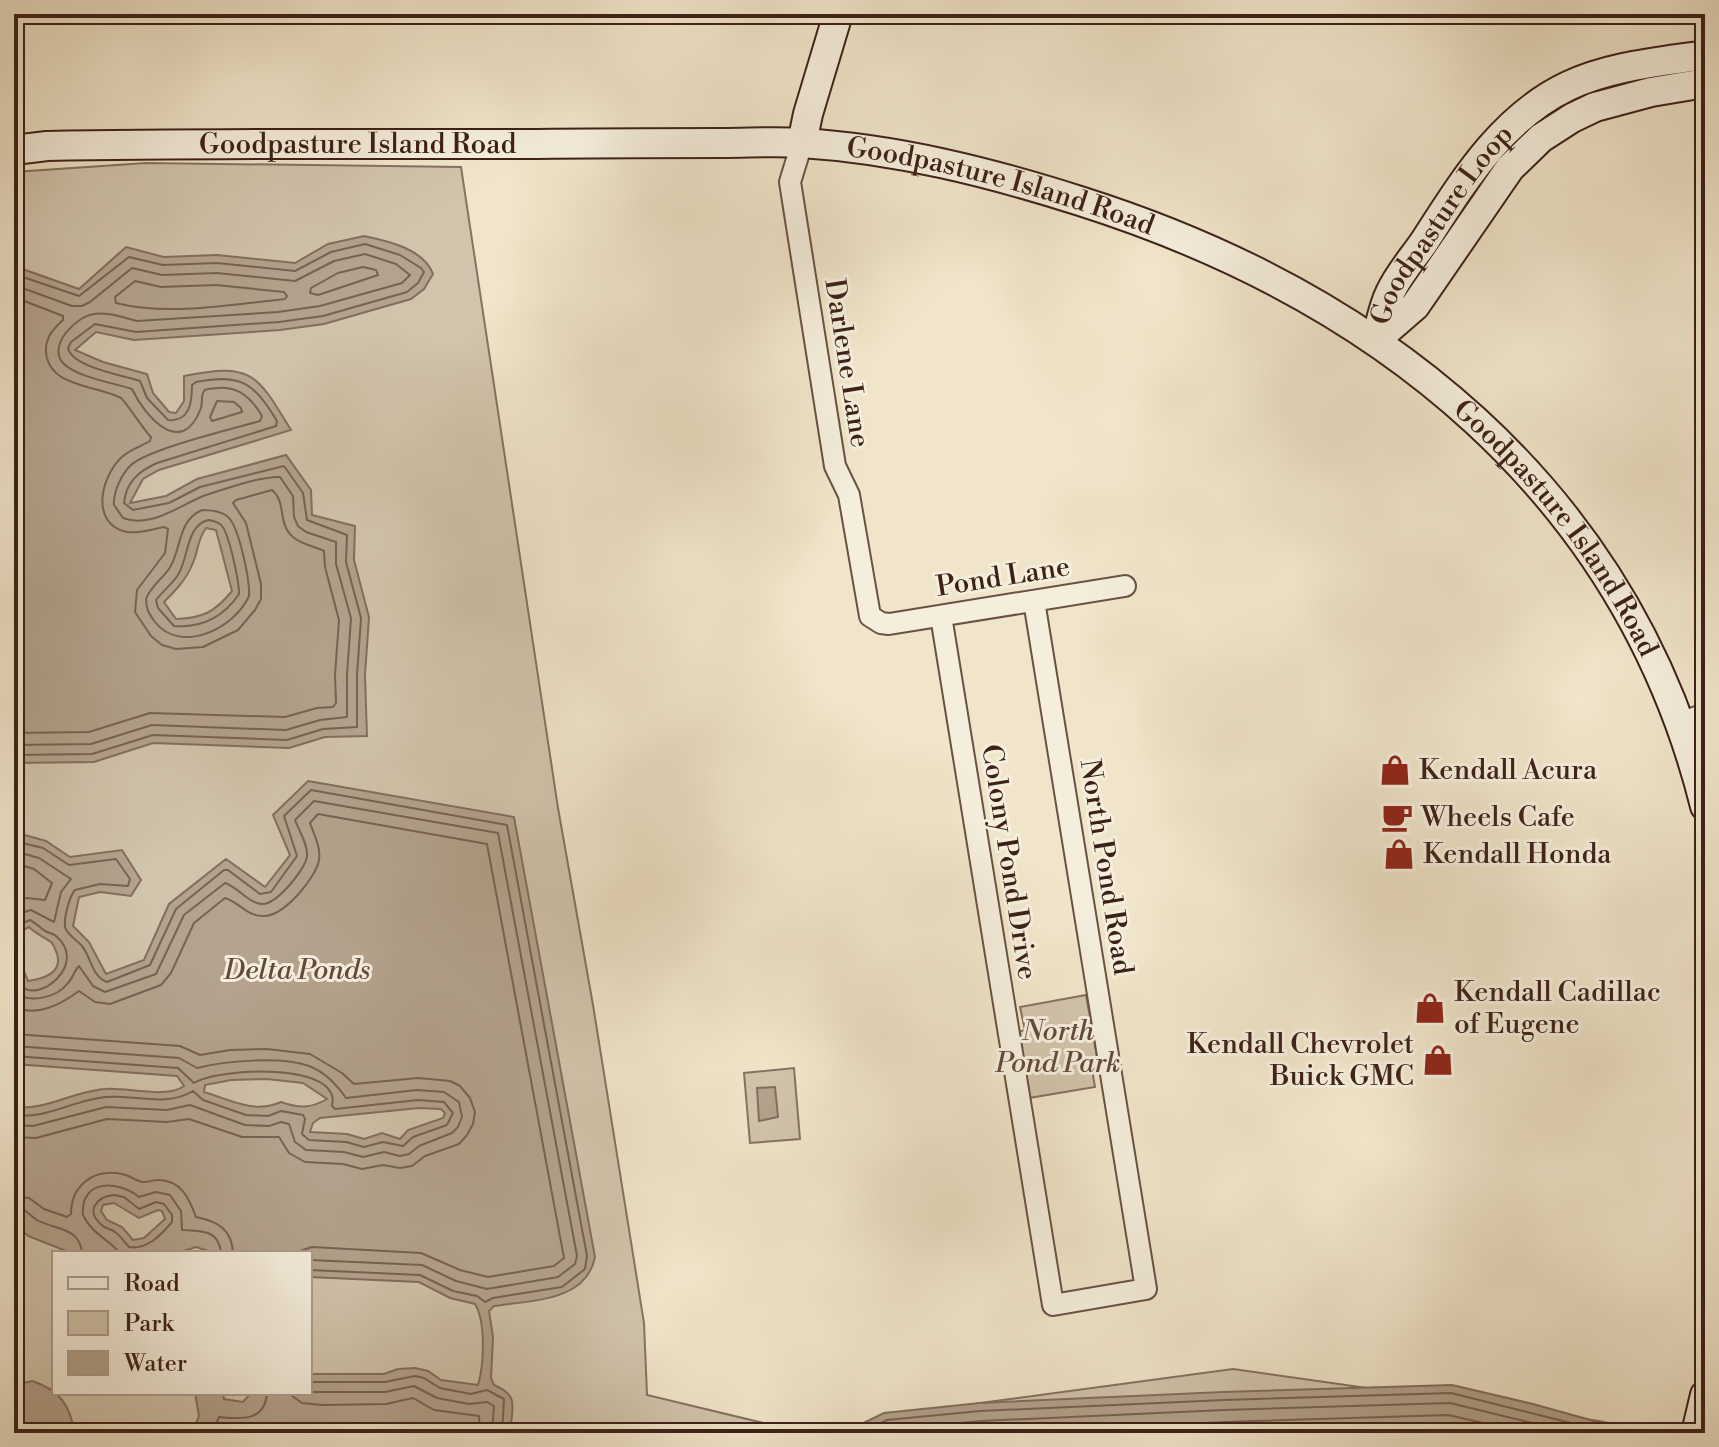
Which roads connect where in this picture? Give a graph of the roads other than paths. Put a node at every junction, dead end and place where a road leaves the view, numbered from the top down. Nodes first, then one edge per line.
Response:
1 (838, 14) edge
2 (1705, 55) edge
3 (1705, 83) edge
4 (802, 143) junction
5 (14, 150) edge
6 (1376, 340) junction
7 (1125, 586) dead end
8 (1034, 601) junction
9 (941, 616) junction
10 (889, 624) joint
11 (1692, 719) edge
12 (1705, 806) edge
13 (1103, 1296) joint
14 (1705, 1395) edge
15 (1696, 1433) edge

1 - 4 main road
2 - 6 main road, Goodpasture Loop
3 - 6 main road, Goodpasture Loop
4 - 5 main road, Goodpasture Island Road
4 - 6 main road, Goodpasture Island Road
4 - 10 street, Darlene Lane
6 - 11 main road, Goodpasture Island Road
7 - 8 street, Pond Lane
8 - 9 street, Pond Lane
8 - 13 street, North Pond Road
9 - 10 street, Pond Lane
9 - 13 street, Colony Pond Drive
11 - 12 main road, Goodpasture Island Road
14 - 15 main road

